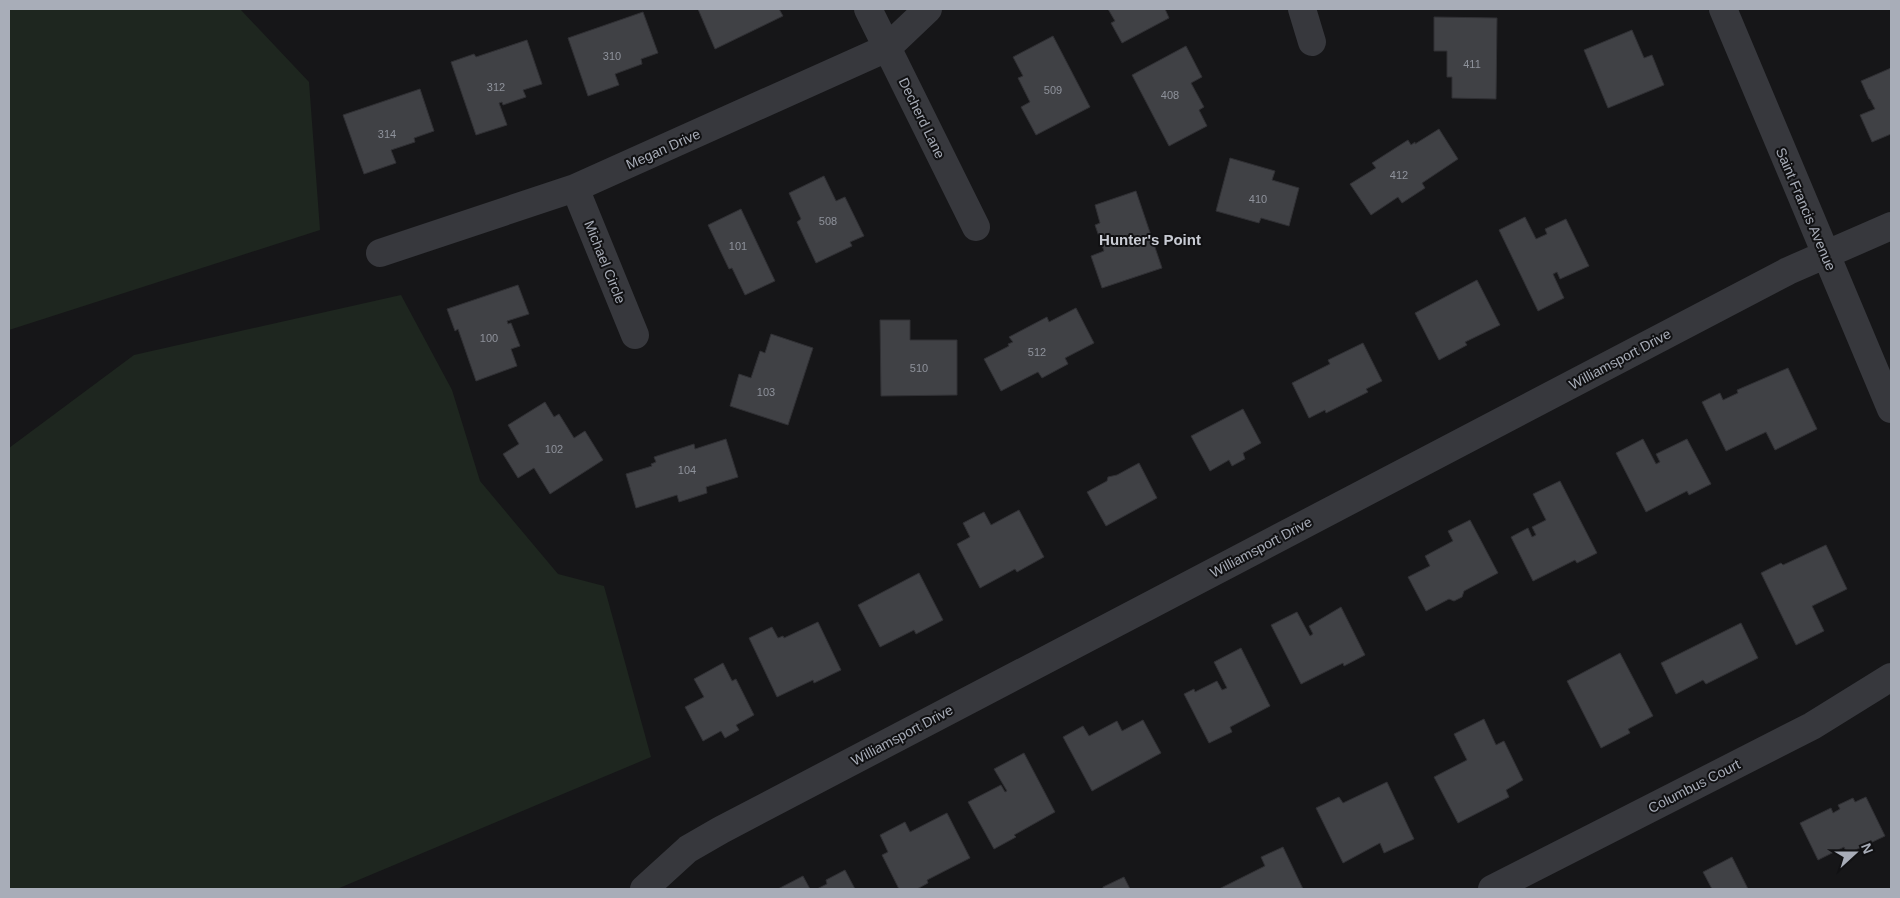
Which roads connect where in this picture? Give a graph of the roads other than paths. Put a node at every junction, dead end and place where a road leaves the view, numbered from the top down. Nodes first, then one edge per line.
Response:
1 (868, 9) edge
2 (928, 9) edge
3 (1302, 9) edge
4 (1723, 9) edge
5 (1312, 42) dead end
6 (887, 48) junction
7 (575, 188) junction
8 (1891, 226) edge
9 (976, 228) dead end
10 (380, 253) dead end
11 (1825, 254) junction
12 (635, 335) dead end
13 (1891, 409) edge
14 (1891, 677) edge
15 (644, 889) edge
16 (1492, 889) edge

1 - 6 street, Decherd Lane
2 - 6 street, Megan Drive
3 - 5 street
4 - 11 street, Saint Francis Avenue
6 - 7 street, Megan Drive
6 - 9 street, Decherd Lane
7 - 10 street, Megan Drive
7 - 12 street, Michael Circle
8 - 11 street, Williamsport Drive
11 - 13 street, Saint Francis Avenue
11 - 15 street, Williamsport Drive
14 - 16 street, Columbus Court

